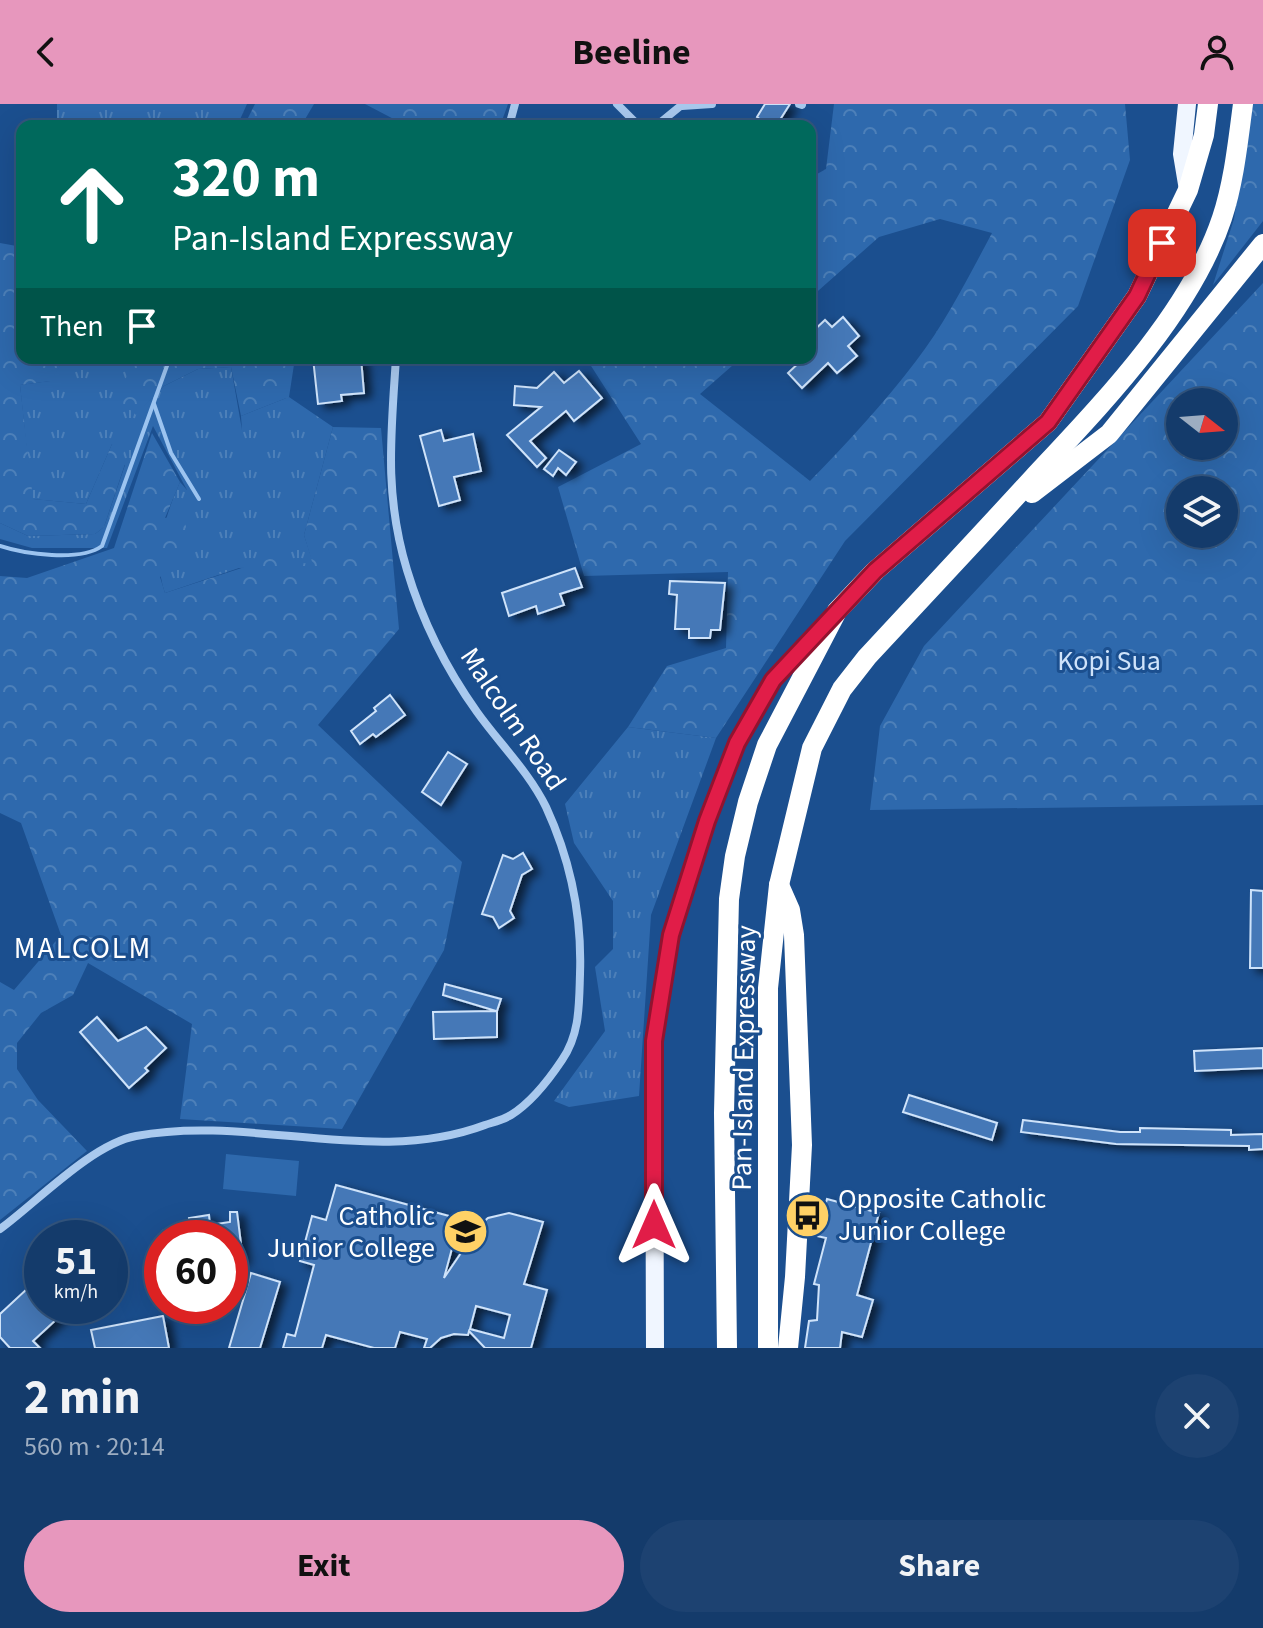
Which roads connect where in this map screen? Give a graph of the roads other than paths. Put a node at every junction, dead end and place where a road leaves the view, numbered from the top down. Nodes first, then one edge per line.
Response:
1 (617, 104) edge
2 (712, 104) edge
3 (1187, 104) edge
4 (1208, 104) edge
5 (1243, 104) edge
6 (682, 105) edge
7 (633, 120) edge
8 (663, 120) edge
9 (1188, 190) junction
10 (1263, 244) edge
11 (396, 364) edge
12 (988, 527) junction
13 (837, 611) junction
14 (779, 885) junction
15 (0, 1229) edge
16 (655, 1348) edge
17 (727, 1348) edge
18 (768, 1348) edge
19 (788, 1348) edge

1 - 7 street
2 - 6 street
3 - 9 main road
4 - 9 highway, Pan-Island Expressway
5 - 12 highway, Pan-Island Expressway
6 - 8 street
9 - 13 highway, Pan-Island Expressway
10 - 12 highway
11 - 15 street, Malcolm Road
12 - 14 highway, Pan-Island Expressway
13 - 16 main road
13 - 17 highway, Pan-Island Expressway
14 - 18 highway, Pan-Island Expressway
14 - 19 highway

